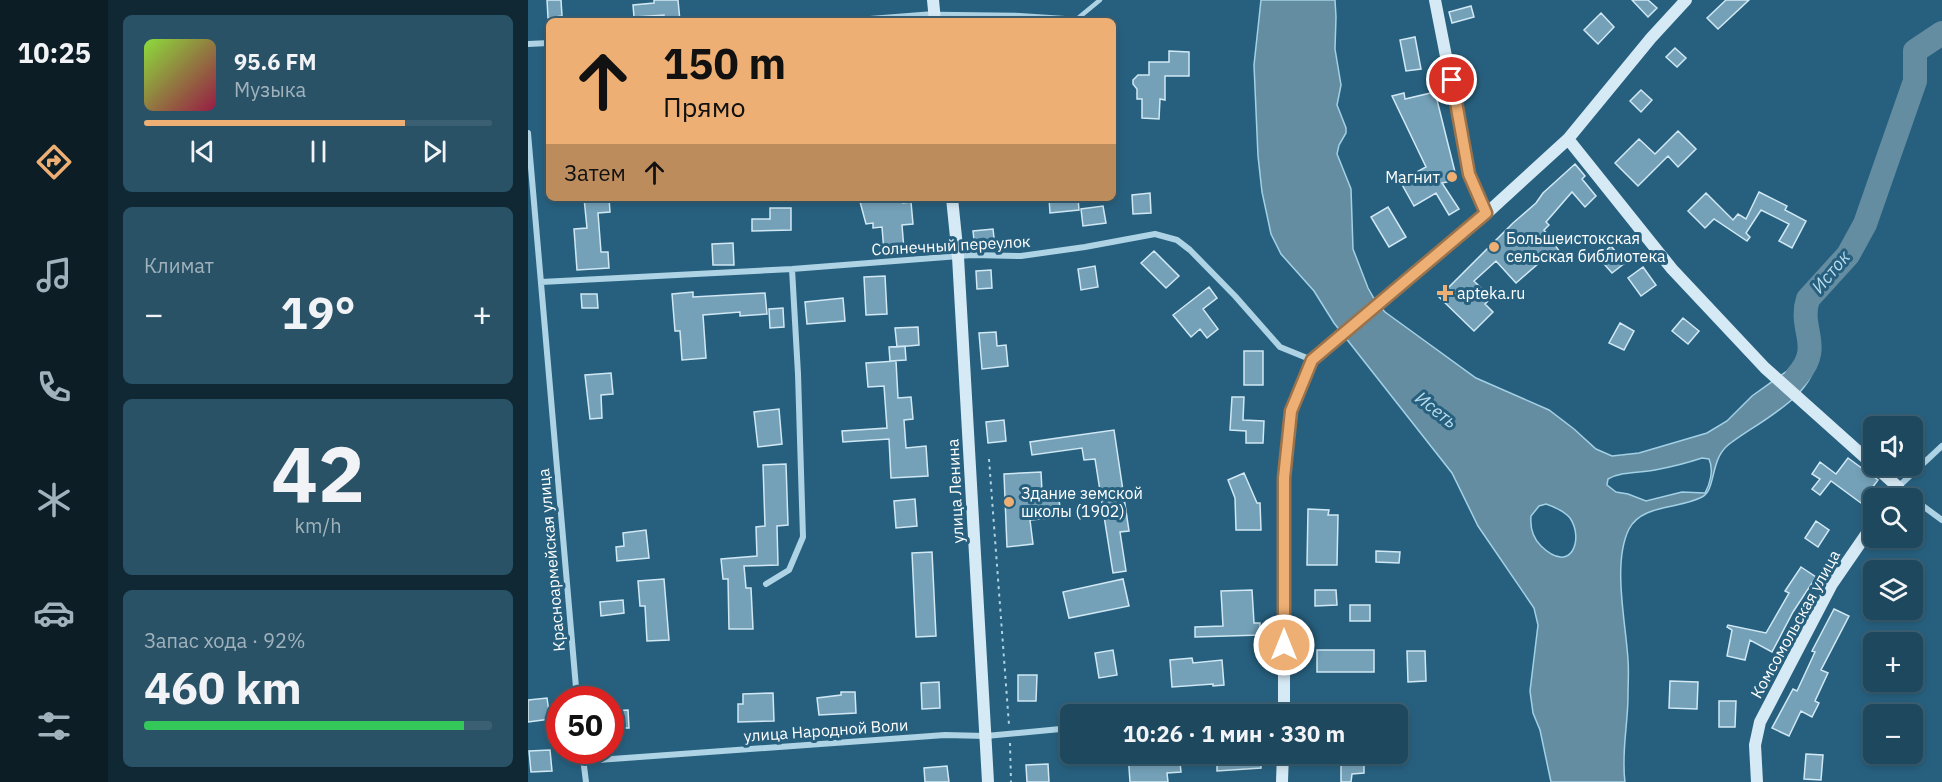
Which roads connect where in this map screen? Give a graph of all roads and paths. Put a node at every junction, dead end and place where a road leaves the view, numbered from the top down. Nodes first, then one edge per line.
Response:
1 (933, 0) edge
2 (1100, 0) edge
3 (1435, 0) edge
4 (1686, 0) edge
5 (934, 18) edge
6 (1062, 18) edge
7 (1078, 18) edge
8 (546, 43) edge
9 (528, 44) edge
10 (528, 133) edge
11 (1568, 139) junction
12 (952, 201) edge
13 (1486, 213) junction
14 (958, 257) junction
15 (792, 269) junction
16 (541, 282) junction
17 (1312, 360) junction
18 (1942, 446) edge
19 (989, 459) dead end
20 (1889, 488) edge
21 (1899, 488) edge
22 (1923, 506) edge
23 (1942, 520) edge
24 (1863, 539) edge
25 (766, 584) dead end
26 (576, 686) edge
27 (1284, 704) edge
28 (1060, 729) edge
29 (1010, 734) junction
30 (986, 736) junction
31 (624, 757) edge
32 (584, 764) edge
33 (1283, 764) edge
34 (585, 782) edge
35 (988, 782) edge
36 (1011, 782) edge
37 (1282, 782) edge
38 (1757, 782) edge

1 - 5 street
2 - 7 lane
3 - 13 street
4 - 11 street
5 - 6 lane
8 - 9 street
10 - 16 street, Красноармейская улица
11 - 13 street
11 - 20 street
12 - 14 street, улица Ленина
13 - 17 street
14 - 15 street, Солнечный переулок
14 - 17 street, Солнечный переулок
14 - 30 street, улица Ленина
15 - 16 street, Солнечный переулок
15 - 25 street
16 - 26 street, Красноармейская улица
17 - 27 street
18 - 21 street
19 - 29 path
22 - 23 street
24 - 38 street, Комсомольская улица
28 - 29 street, улица Народной Воли
29 - 30 street, улица Народной Воли
29 - 36 path
30 - 31 street, улица Народной Воли
30 - 35 street, улица Ленина
32 - 34 street
33 - 37 street

